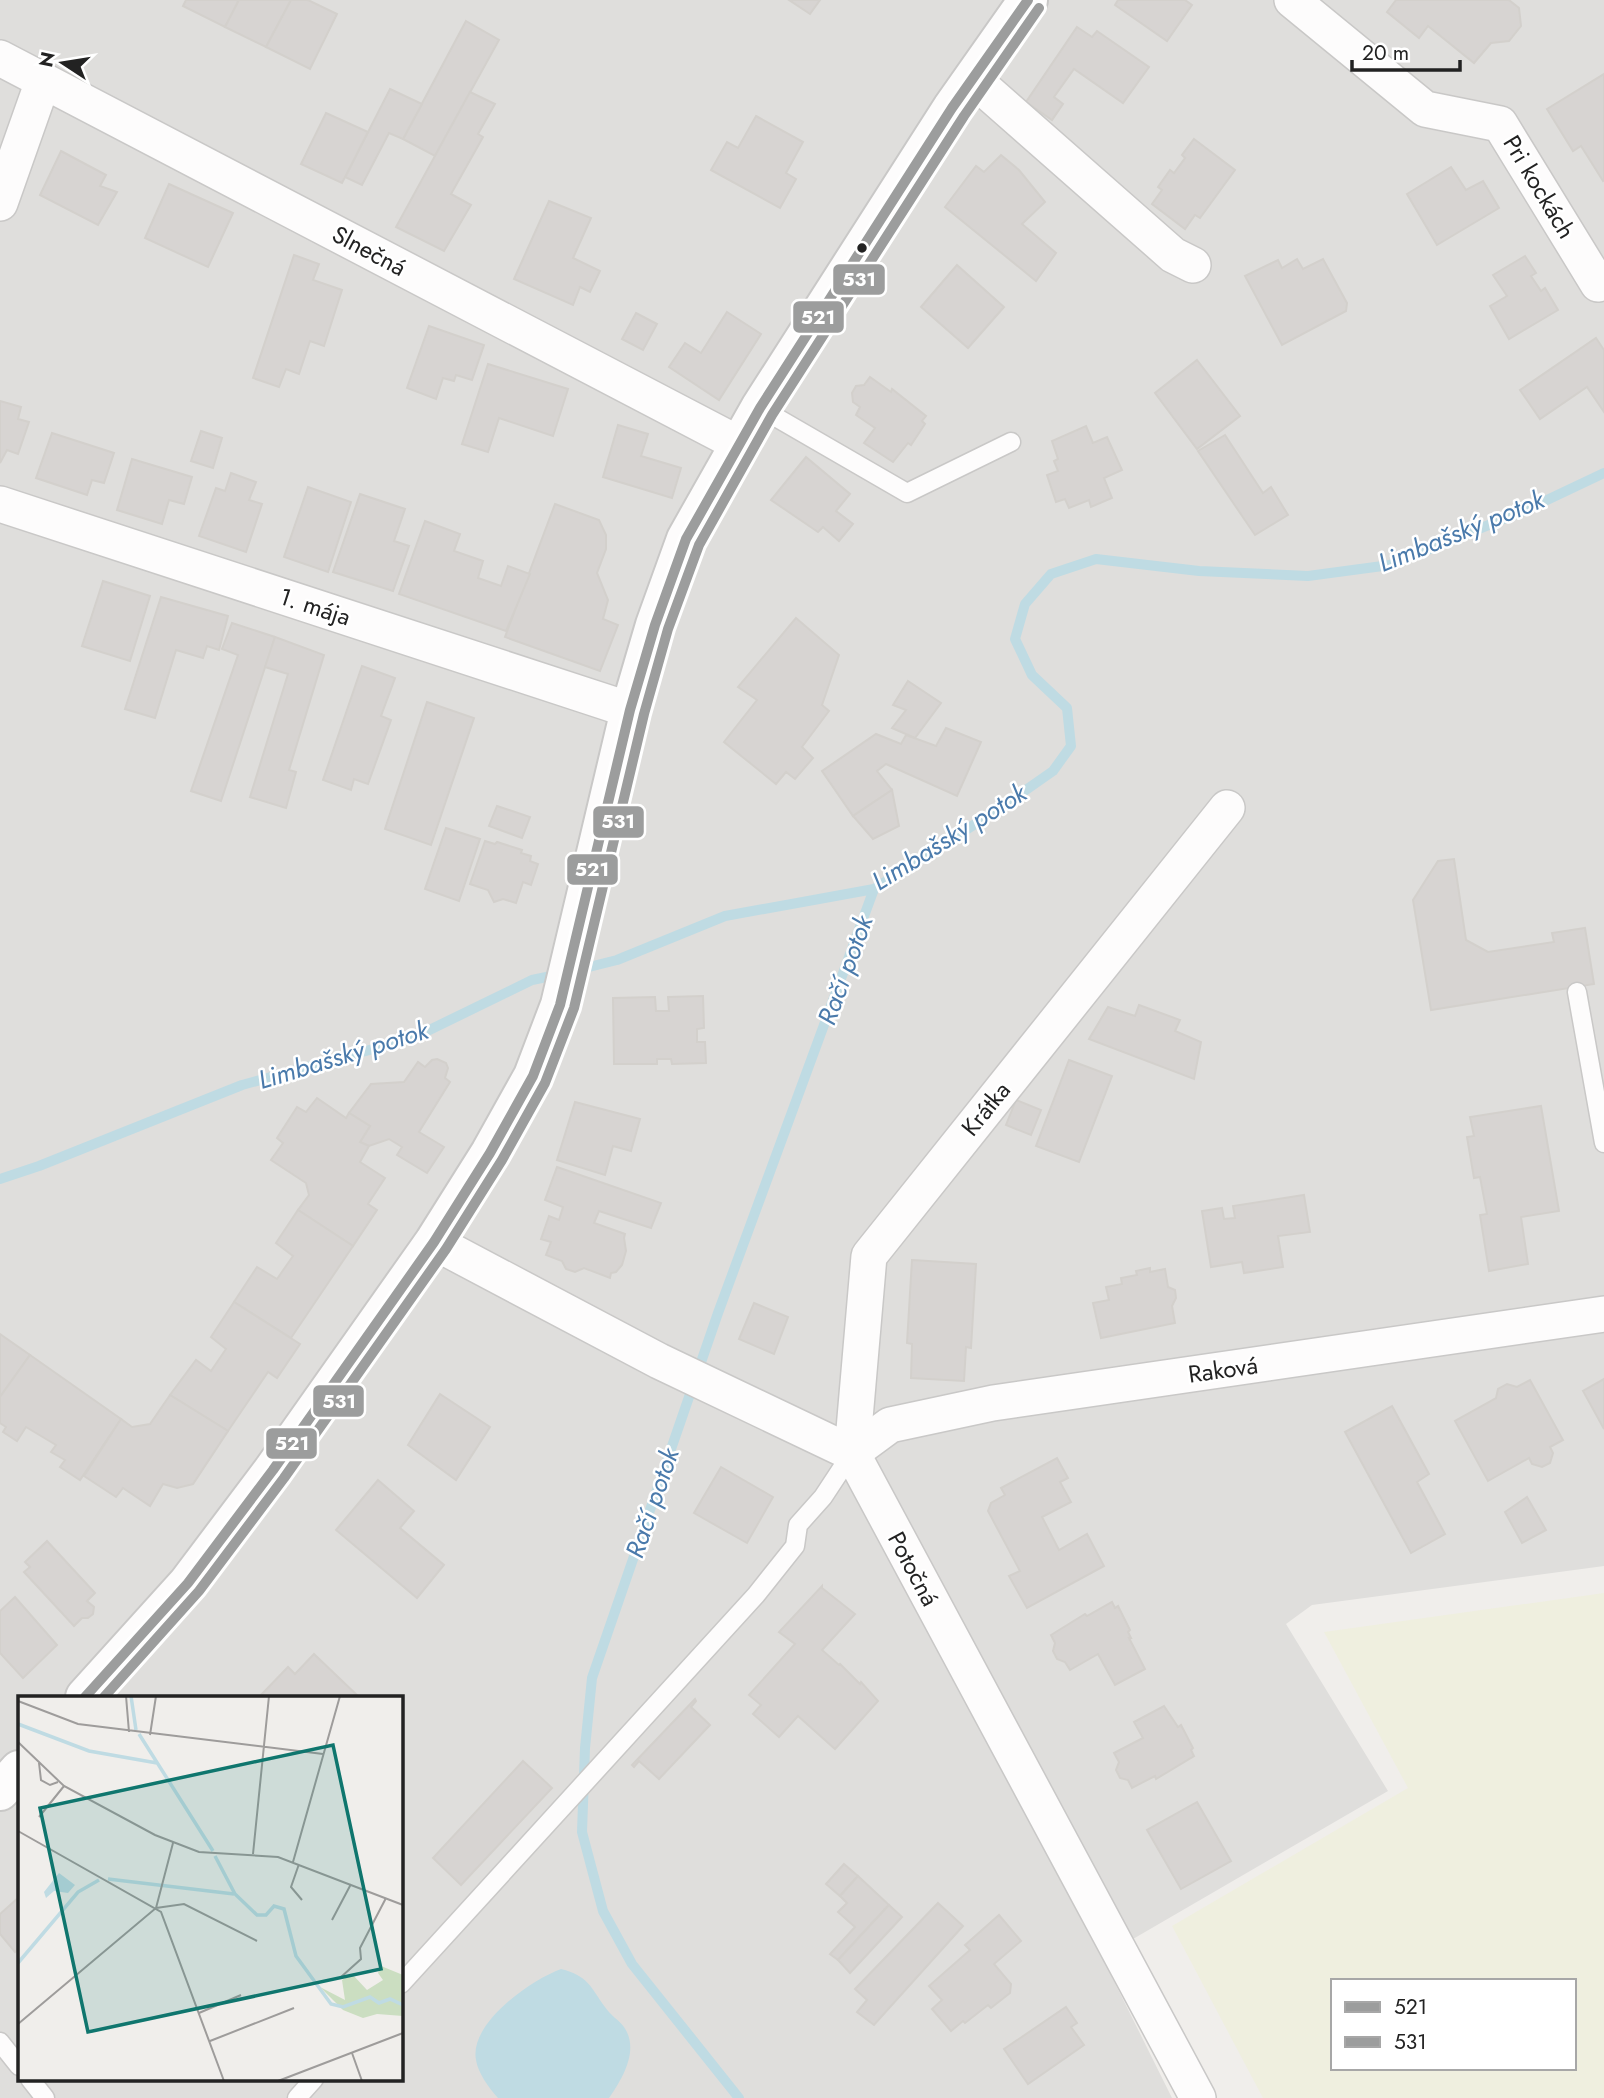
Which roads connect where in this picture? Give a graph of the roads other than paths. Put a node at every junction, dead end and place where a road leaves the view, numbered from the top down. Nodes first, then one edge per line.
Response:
1 (1028, 0) edge
2 (1292, 0) edge
3 (0, 58) edge
4 (43, 80) junction
5 (963, 93) junction
6 (0, 202) edge
7 (1193, 265) dead end
8 (1598, 284) dead end
9 (760, 408) junction
10 (1011, 442) dead end
11 (739, 444) junction
12 (0, 503) edge
13 (630, 710) junction
14 (1227, 808) dead end
15 (1577, 992) dead end
16 (1604, 1143) edge
17 (433, 1242) junction
18 (1604, 1314) edge
19 (852, 1453) junction
20 (86, 1696) edge
21 (18, 1771) edge
22 (0, 1791) edge
23 (402, 1983) edge
24 (0, 2042) edge
25 (18, 2065) edge
26 (31, 2080) edge
27 (313, 2080) edge
28 (45, 2098) edge
29 (297, 2098) edge
30 (1198, 2098) edge

1 - 5 street
2 - 8 street, Pri kockách
3 - 4 street, Slnečná
4 - 6 street
4 - 11 street, Slnečná
5 - 7 street
5 - 9 street
9 - 10 lane
9 - 11 street
11 - 13 street
12 - 13 street, 1. mája
13 - 17 street
14 - 19 street, Krátka
15 - 16 lane
17 - 19 street
17 - 20 street
18 - 19 street, Raková
19 - 23 lane
19 - 30 street, Potočná
21 - 22 street
24 - 25 lane
26 - 28 lane
27 - 29 lane

